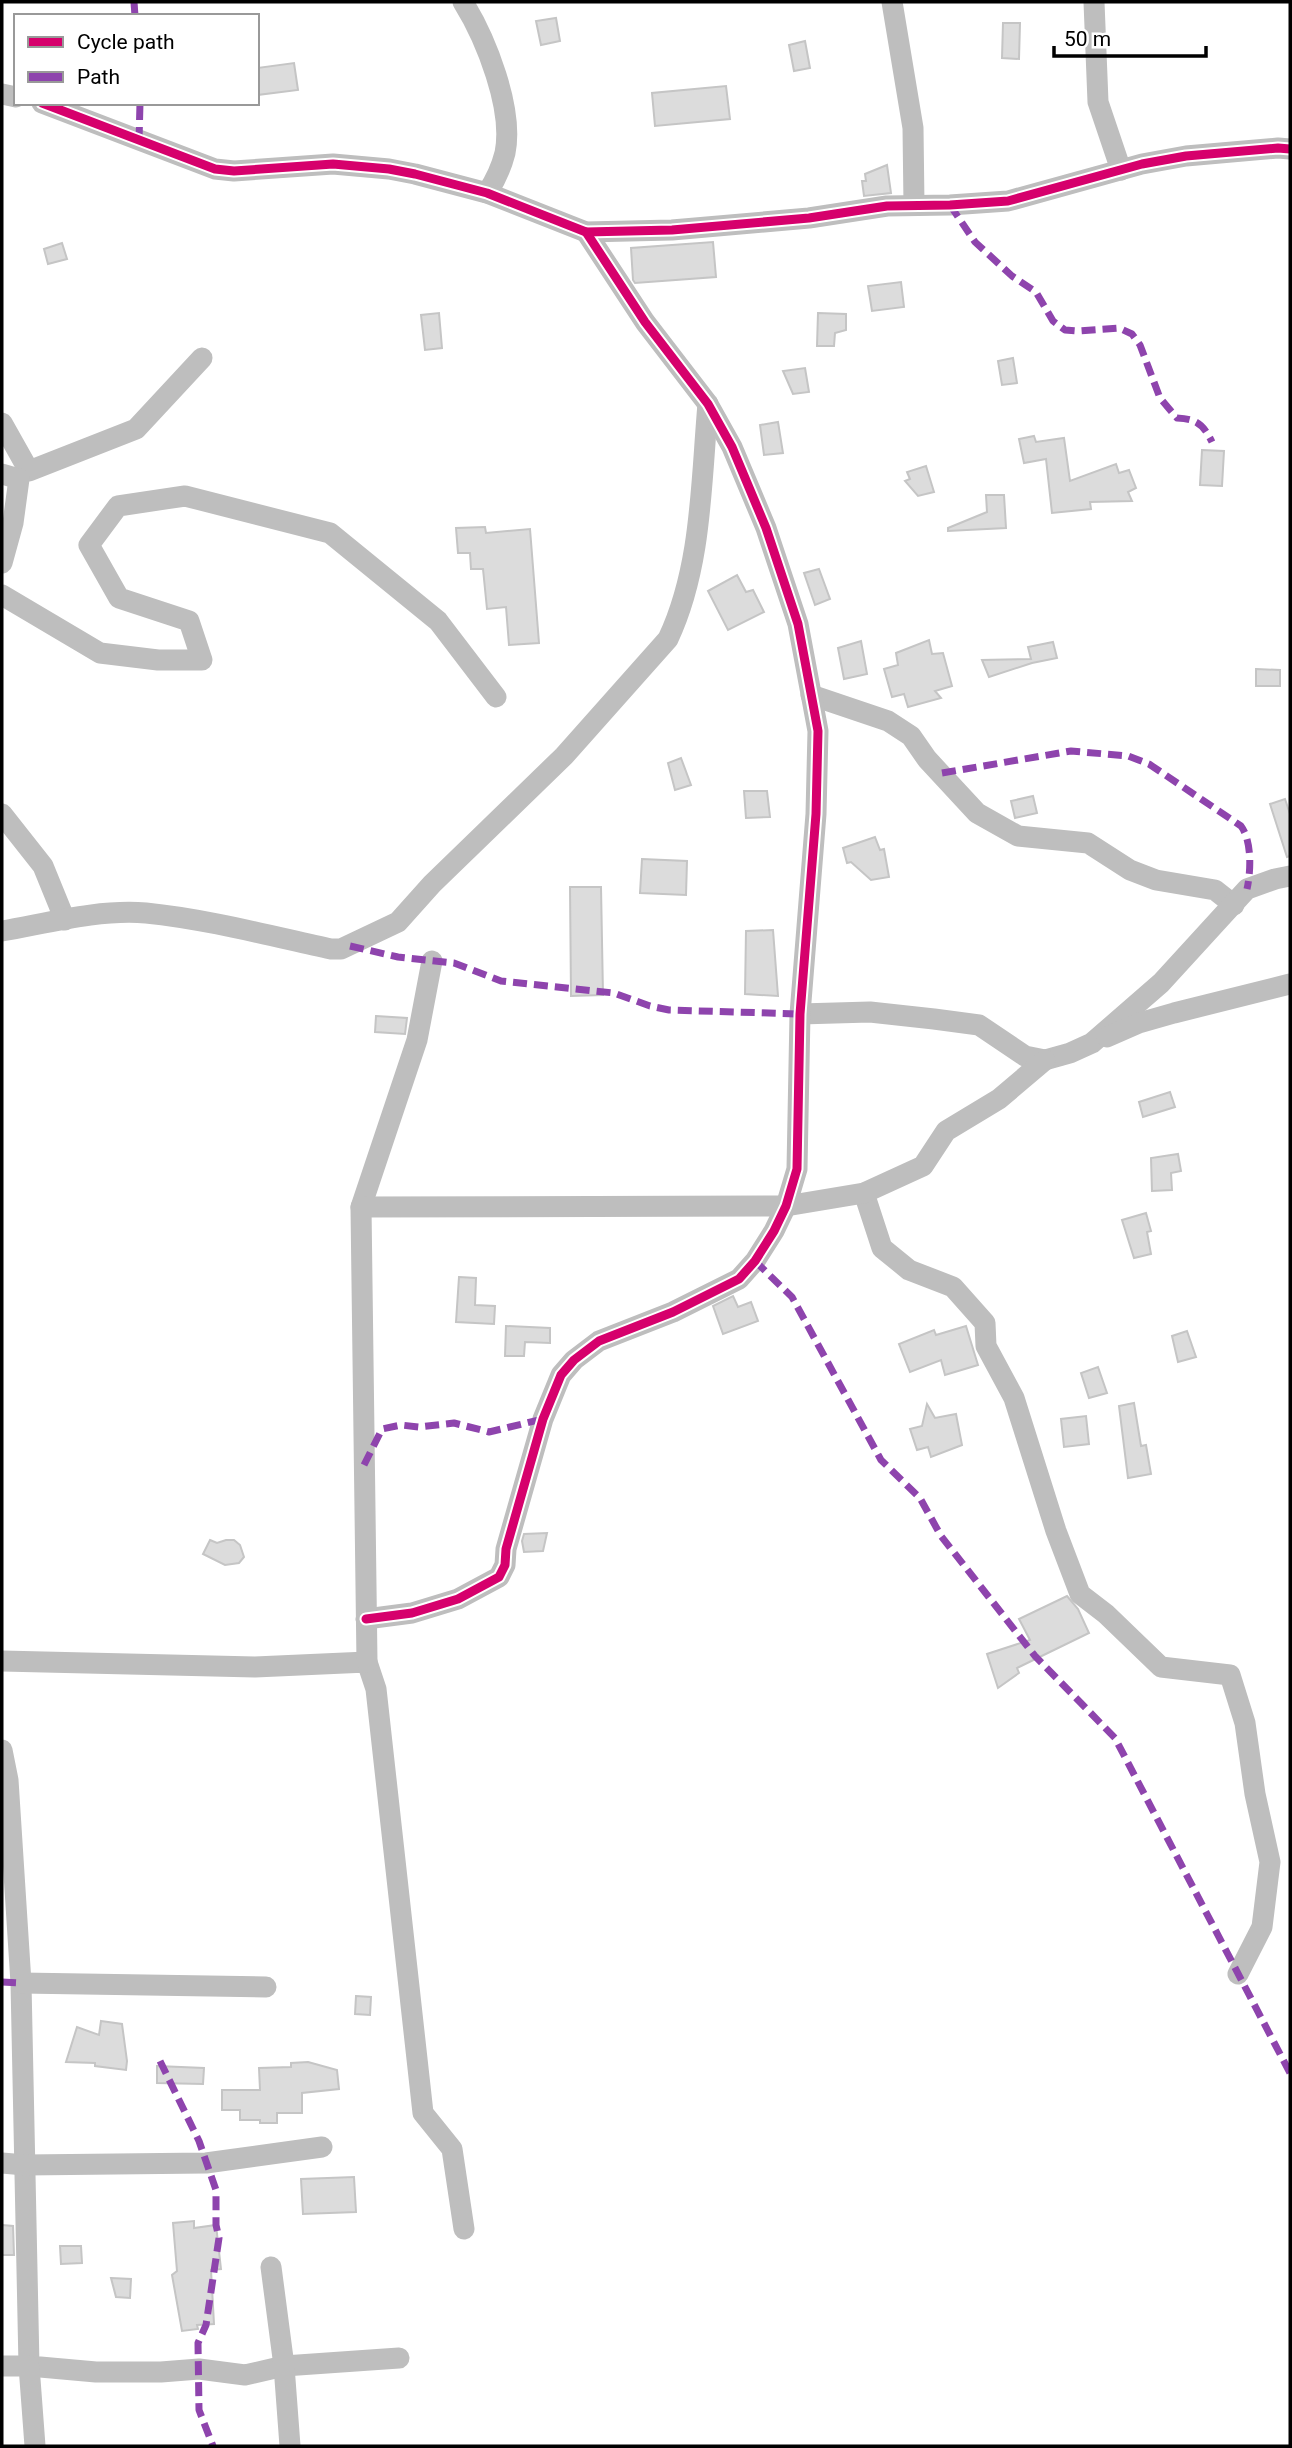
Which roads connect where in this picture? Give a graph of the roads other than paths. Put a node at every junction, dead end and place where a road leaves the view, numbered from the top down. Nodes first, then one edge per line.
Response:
1 (463, 2) edge
2 (892, 2) edge
3 (1094, 2) edge
4 (47, 105) edge
5 (1290, 149) edge
6 (1121, 170) junction
7 (487, 193) junction
8 (914, 205) junction
9 (586, 232) junction
10 (202, 358) dead end
11 (708, 404) junction
12 (2, 423) edge
13 (2, 474) edge
14 (2, 563) edge
15 (2, 595) edge
16 (811, 695) junction
17 (496, 697) dead end
18 (2, 814) edge
19 (1290, 876) edge
20 (1234, 905) junction
21 (65, 920) junction
22 (2, 931) edge
23 (432, 961) dead end
24 (1290, 984) edge
25 (800, 1014) junction
26 (1092, 1043) junction
27 (1045, 1059) junction
28 (864, 1193) junction
29 (786, 1206) junction
30 (361, 1207) junction
31 (366, 1619) junction
32 (2, 1661) edge
33 (367, 1662) junction
34 (2, 1750) edge
35 (5, 1780) edge
36 (1238, 1974) dead end
37 (21, 1983) junction
38 (267, 1987) dead end
39 (322, 2147) dead end
40 (2, 2163) edge
41 (25, 2165) junction
42 (464, 2229) dead end
43 (271, 2267) dead end
44 (399, 2358) dead end
45 (2, 2366) edge
46 (29, 2366) junction
47 (284, 2366) junction
48 (35, 2446) edge
49 (290, 2446) edge

1 - 7 street
2 - 8 street
3 - 6 street
4 - 7 street
5 - 6 street
6 - 8 street
7 - 9 street
8 - 9 street
9 - 11 street
10 - 12 street
11 - 16 street
11 - 21 street
13 - 14 street
15 - 17 street
16 - 20 street
16 - 25 street
18 - 21 street
19 - 20 street
20 - 26 street
21 - 22 street
23 - 30 street
24 - 26 street
25 - 27 street
25 - 29 street
26 - 27 street
27 - 28 street
28 - 29 street
28 - 36 street
29 - 30 street
29 - 31 street
30 - 31 street
31 - 33 street
32 - 33 street
33 - 42 street
34 - 35 street
35 - 37 street
37 - 38 street
37 - 41 street
39 - 41 street
40 - 41 street
41 - 46 street
43 - 47 street
44 - 47 street
45 - 46 street
46 - 47 street
46 - 48 street
47 - 49 street

